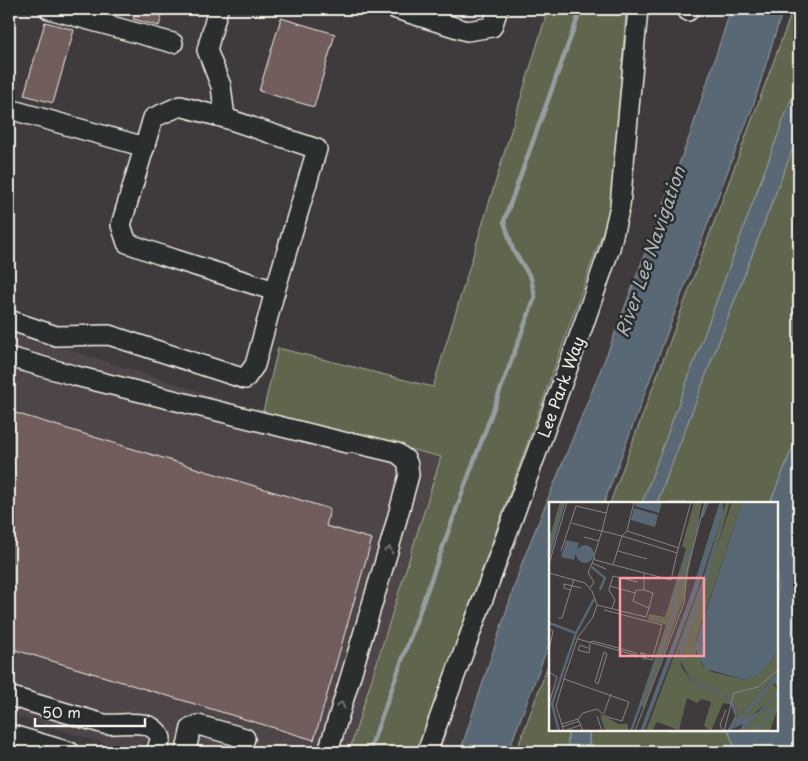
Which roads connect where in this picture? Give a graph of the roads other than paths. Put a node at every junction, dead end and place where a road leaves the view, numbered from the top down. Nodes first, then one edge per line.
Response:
1 (49, 9) edge
2 (218, 9) edge
3 (396, 9) edge
4 (498, 9) edge
5 (638, 9) edge
6 (174, 43) dead end
7 (9, 109) edge
8 (225, 118) junction
9 (145, 147) junction
10 (275, 291) junction
11 (9, 320) edge
12 (9, 357) edge
13 (9, 696) edge
14 (9, 734) edge
15 (70, 752) edge
16 (156, 752) edge
17 (188, 752) edge
18 (240, 752) edge
19 (328, 752) edge
20 (427, 752) edge

1 - 6 street
2 - 8 street
3 - 4 street
5 - 20 street, Lee Park Way
7 - 9 street
8 - 9 street
8 - 10 street
9 - 10 street
10 - 11 street
19 -> 12 street
13 - 16 street
14 - 15 street
17 - 18 street

